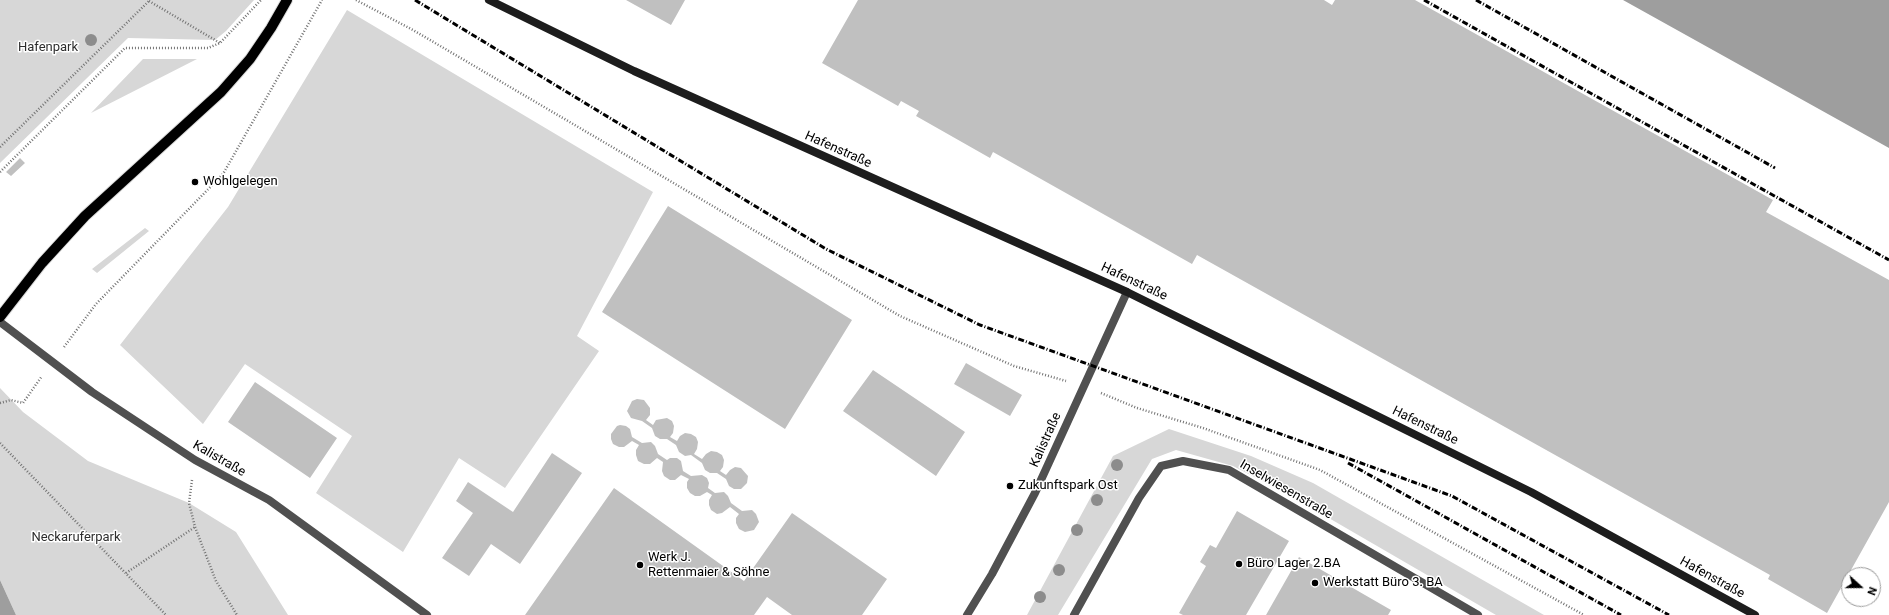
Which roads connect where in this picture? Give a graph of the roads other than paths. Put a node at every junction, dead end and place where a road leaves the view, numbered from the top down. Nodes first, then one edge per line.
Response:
1 (287, 0) edge
2 (489, 0) edge
3 (1127, 292) junction
4 (0, 317) edge
5 (0, 322) edge
6 (427, 615) edge
7 (967, 615) edge
8 (1074, 615) edge
9 (1478, 615) edge
10 (1755, 615) edge

1 - 4 main road
2 - 3 main road, Hafenstraße
3 - 7 street, Kalistraße
3 - 10 main road, Hafenstraße
5 - 6 street, Kalistraße
8 - 9 street, Inselwiesenstraße

